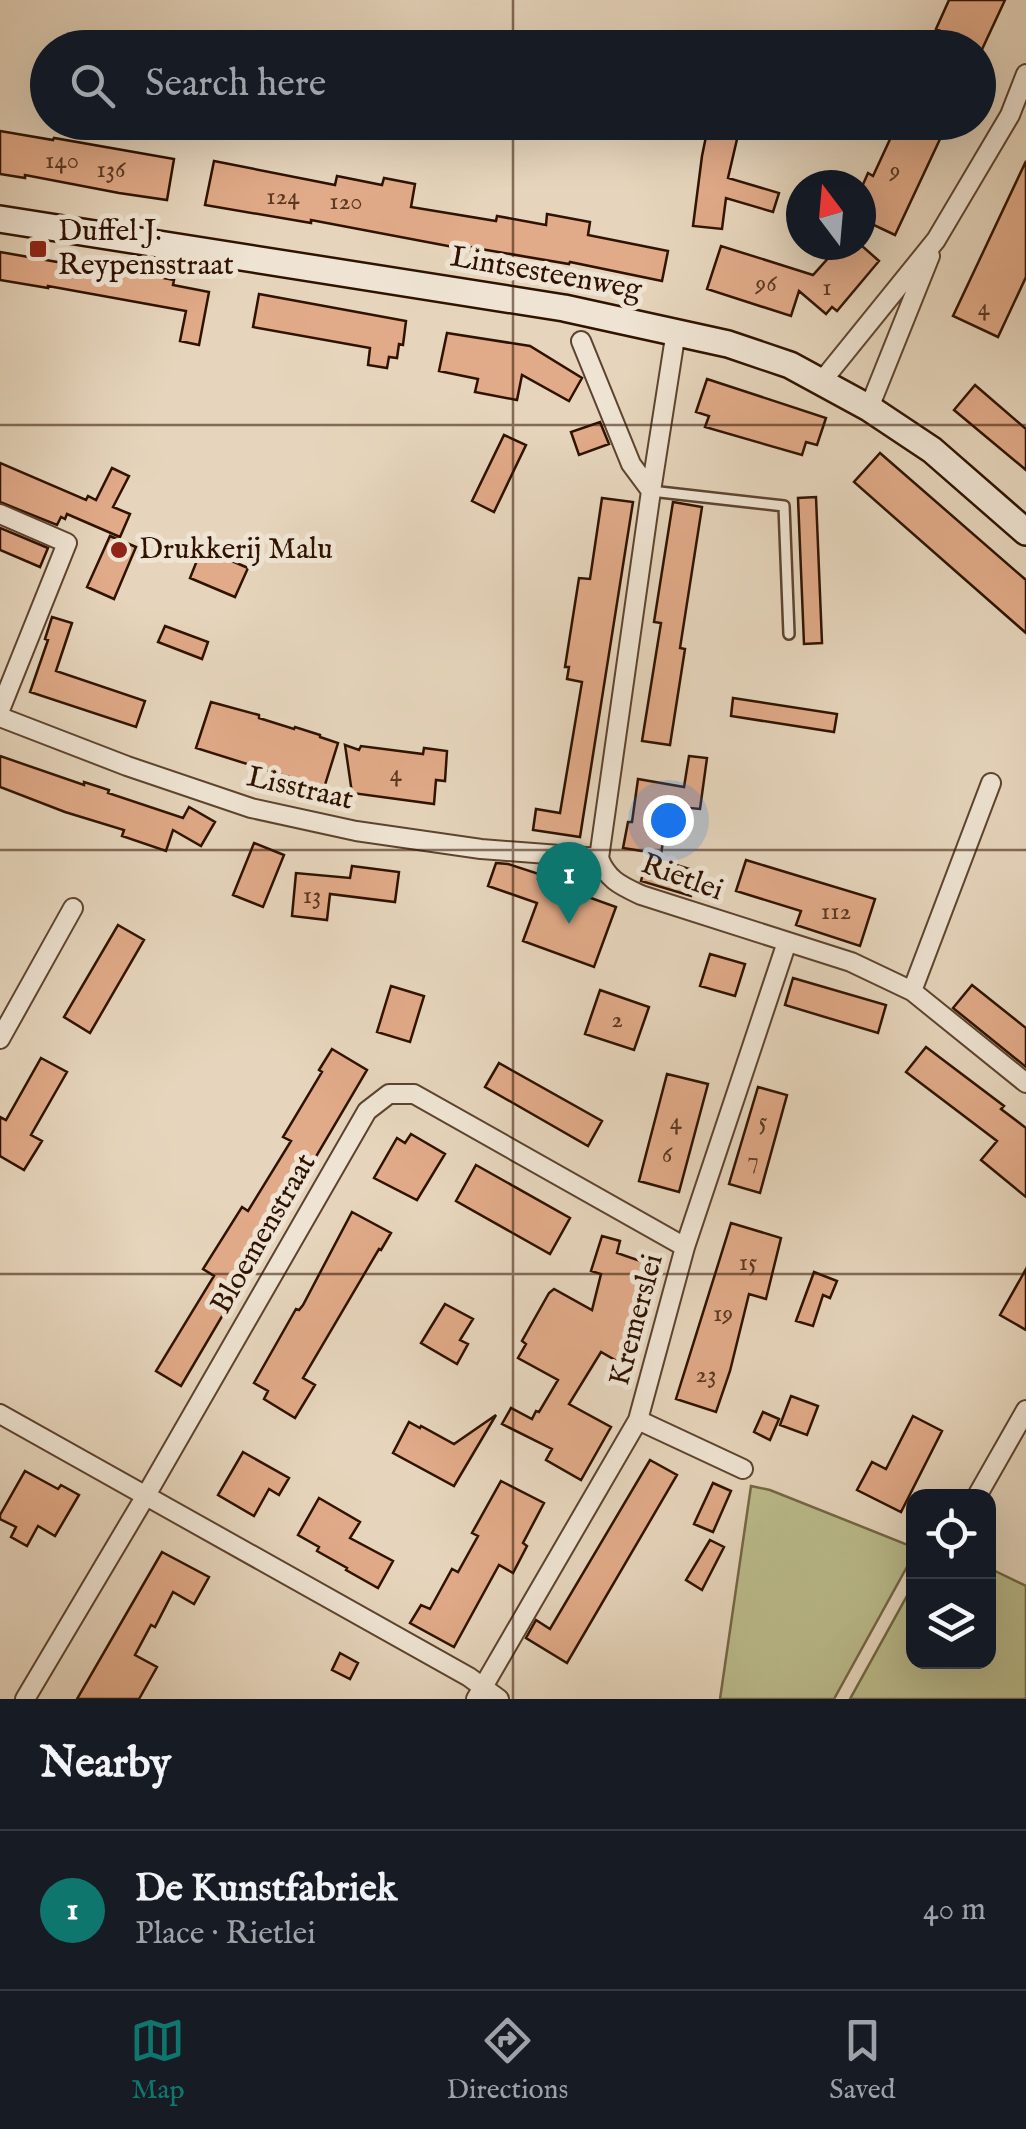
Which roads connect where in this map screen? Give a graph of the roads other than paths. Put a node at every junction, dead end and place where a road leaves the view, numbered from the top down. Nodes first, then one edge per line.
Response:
1 (1026, 74) edge
2 (1018, 120) edge
3 (0, 220) edge
4 (936, 240) junction
5 (676, 330) junction
6 (581, 340) dead end
7 (822, 381) junction
8 (869, 408) junction
9 (651, 491) junction
10 (0, 514) edge
11 (1026, 532) edge
12 (789, 634) dead end
13 (0, 714) edge
14 (991, 783) dead end
15 (599, 858) junction
16 (74, 908) dead end
17 (787, 942) junction
18 (912, 991) junction
19 (0, 1039) edge
20 (1026, 1083) edge
21 (685, 1247) junction
22 (1026, 1410) edge
23 (0, 1414) edge
24 (638, 1420) junction
25 (743, 1469) dead end
26 (981, 1489) edge
27 (145, 1497) junction
28 (486, 1695) edge
29 (25, 1699) edge

1 - 2 street
2 - 4 street
3 - 5 street, Lintsesteenweg
4 - 7 street
4 - 8 street
5 - 7 street, Lintsesteenweg
5 - 9 street, Rietlei
6 - 9 street
7 - 8 street, Lintsesteenweg
8 - 11 street, Lintsesteenweg
9 - 12 lane
9 - 15 street, Rietlei
10 - 13 street
13 - 15 street, Lisstraat
14 - 18 street
15 - 17 street, Rietlei
16 - 19 street
17 - 18 street, Rietlei
17 - 21 street, Kremerslei
18 - 20 street, Rietlei
21 - 24 street, Kremerslei
21 - 27 street, Bloemenstraat
22 - 26 street
23 - 27 street
24 - 25 street
24 - 28 street, Kremerslei
27 - 28 street
27 - 29 street, Bloemenstraat

